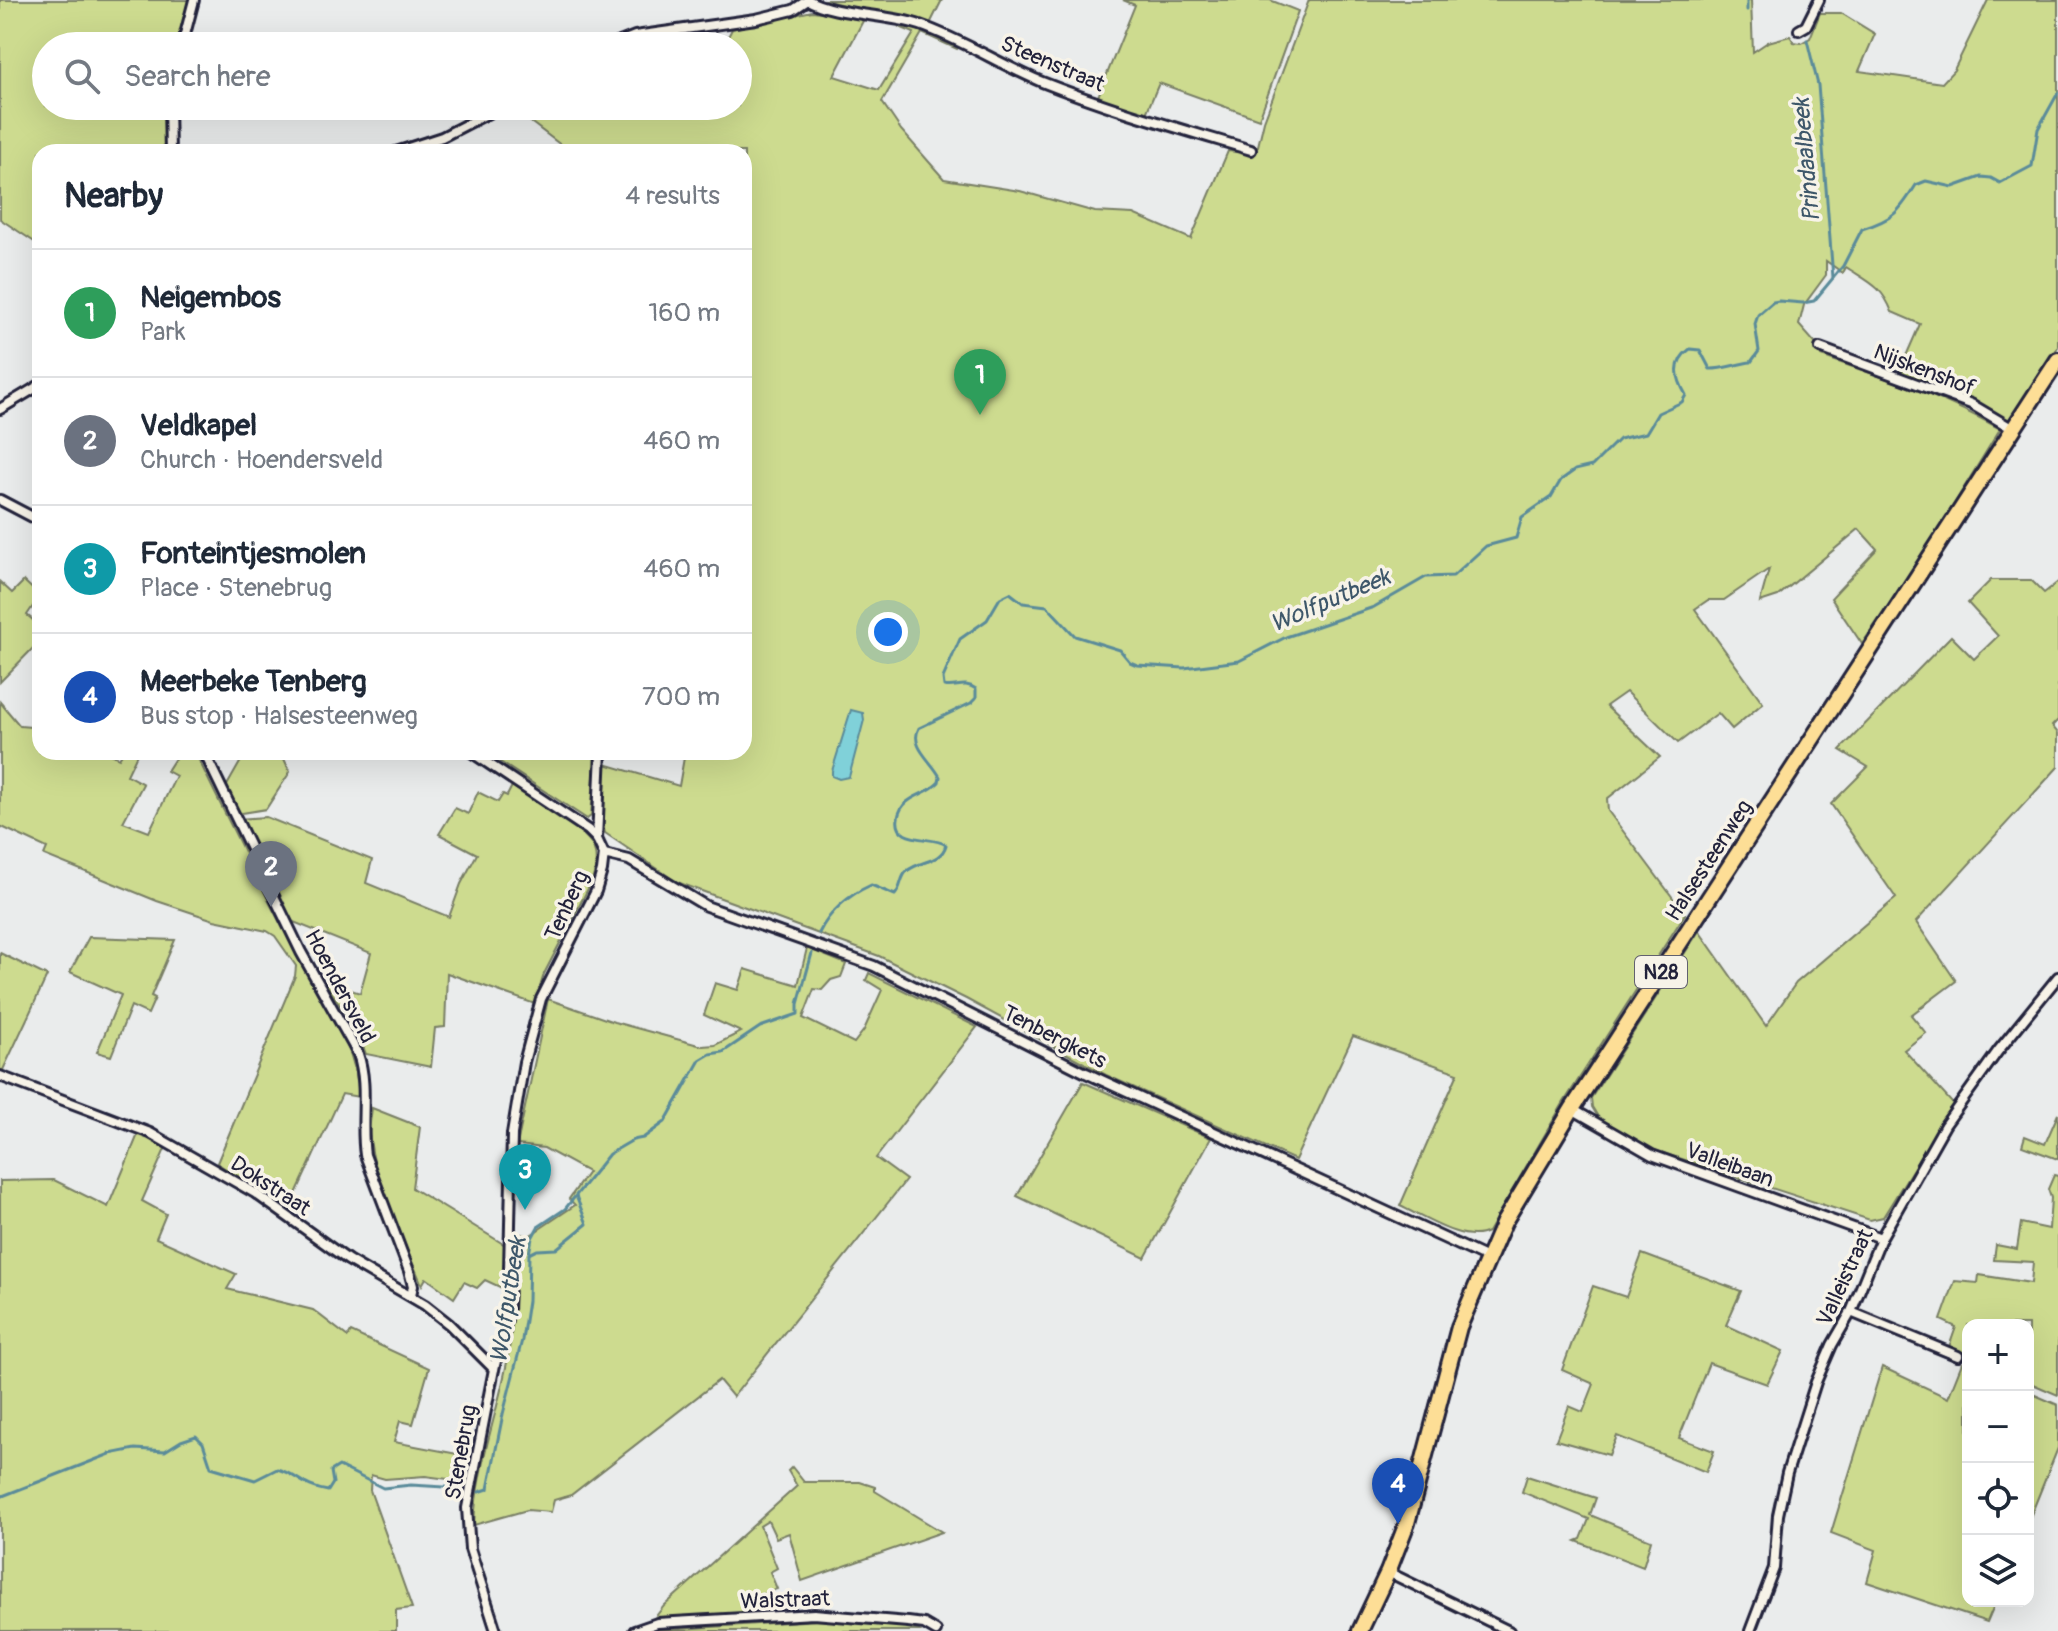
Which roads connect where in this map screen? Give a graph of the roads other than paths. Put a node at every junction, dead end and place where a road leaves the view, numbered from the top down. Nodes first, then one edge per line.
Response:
1 (194, 0) edge
2 (808, 0) edge
3 (1819, 0) edge
4 (1799, 30) dead end
5 (186, 32) edge
6 (662, 32) edge
7 (169, 120) edge
8 (475, 120) edge
9 (170, 144) edge
10 (421, 144) edge
11 (1251, 150) dead end
12 (1820, 348) dead end
13 (2058, 360) edge
14 (32, 390) edge
15 (0, 409) edge
16 (2013, 429) junction
17 (0, 500) edge
18 (32, 517) edge
19 (208, 760) edge
20 (483, 760) edge
21 (601, 760) edge
22 (597, 839) junction
23 (604, 854) junction
24 (2058, 977) edge
25 (0, 1076) edge
26 (1572, 1109) junction
27 (512, 1134) joint
28 (1881, 1238) junction
29 (1487, 1258) junction
30 (411, 1295) junction
31 (1851, 1312) junction
32 (1958, 1356) dead end
33 (494, 1369) junction
34 (1388, 1572) junction
35 (496, 1631) edge
36 (634, 1631) edge
37 (936, 1631) edge
38 (1360, 1631) edge
39 (1509, 1631) edge
40 (1750, 1631) edge

1 - 5 street
2 - 6 street, Steenstraat
2 - 11 street, Steenstraat
3 - 4 street
7 - 9 street
8 - 10 street
12 - 16 street, Nijskenshof
13 - 16 main road, Halsesteenweg / N28
14 - 15 street
16 - 26 main road, Halsesteenweg / N28
17 - 18 street
19 - 30 street, Hoendersveld
20 - 22 street, Tenberg
21 - 22 street
22 - 23 street, Tenberg
23 - 27 street, Tenberg
23 - 29 street, Tenbergkets
24 - 28 street, Valleistraat
25 - 30 street, Dokstraat
26 - 28 street, Valleibaan
26 - 29 main road, Halsesteenweg / N28
27 - 33 street, Stenebrug
28 - 31 street, Valleistraat
29 - 34 main road, Halsesteenweg / N28
30 - 33 street, Dokstraat
31 - 32 street
31 - 40 street, Valleistraat
33 - 35 street, Stenebrug
34 - 38 main road, Halsesteenweg / N28
34 - 39 street
36 - 37 street, Walstraat

